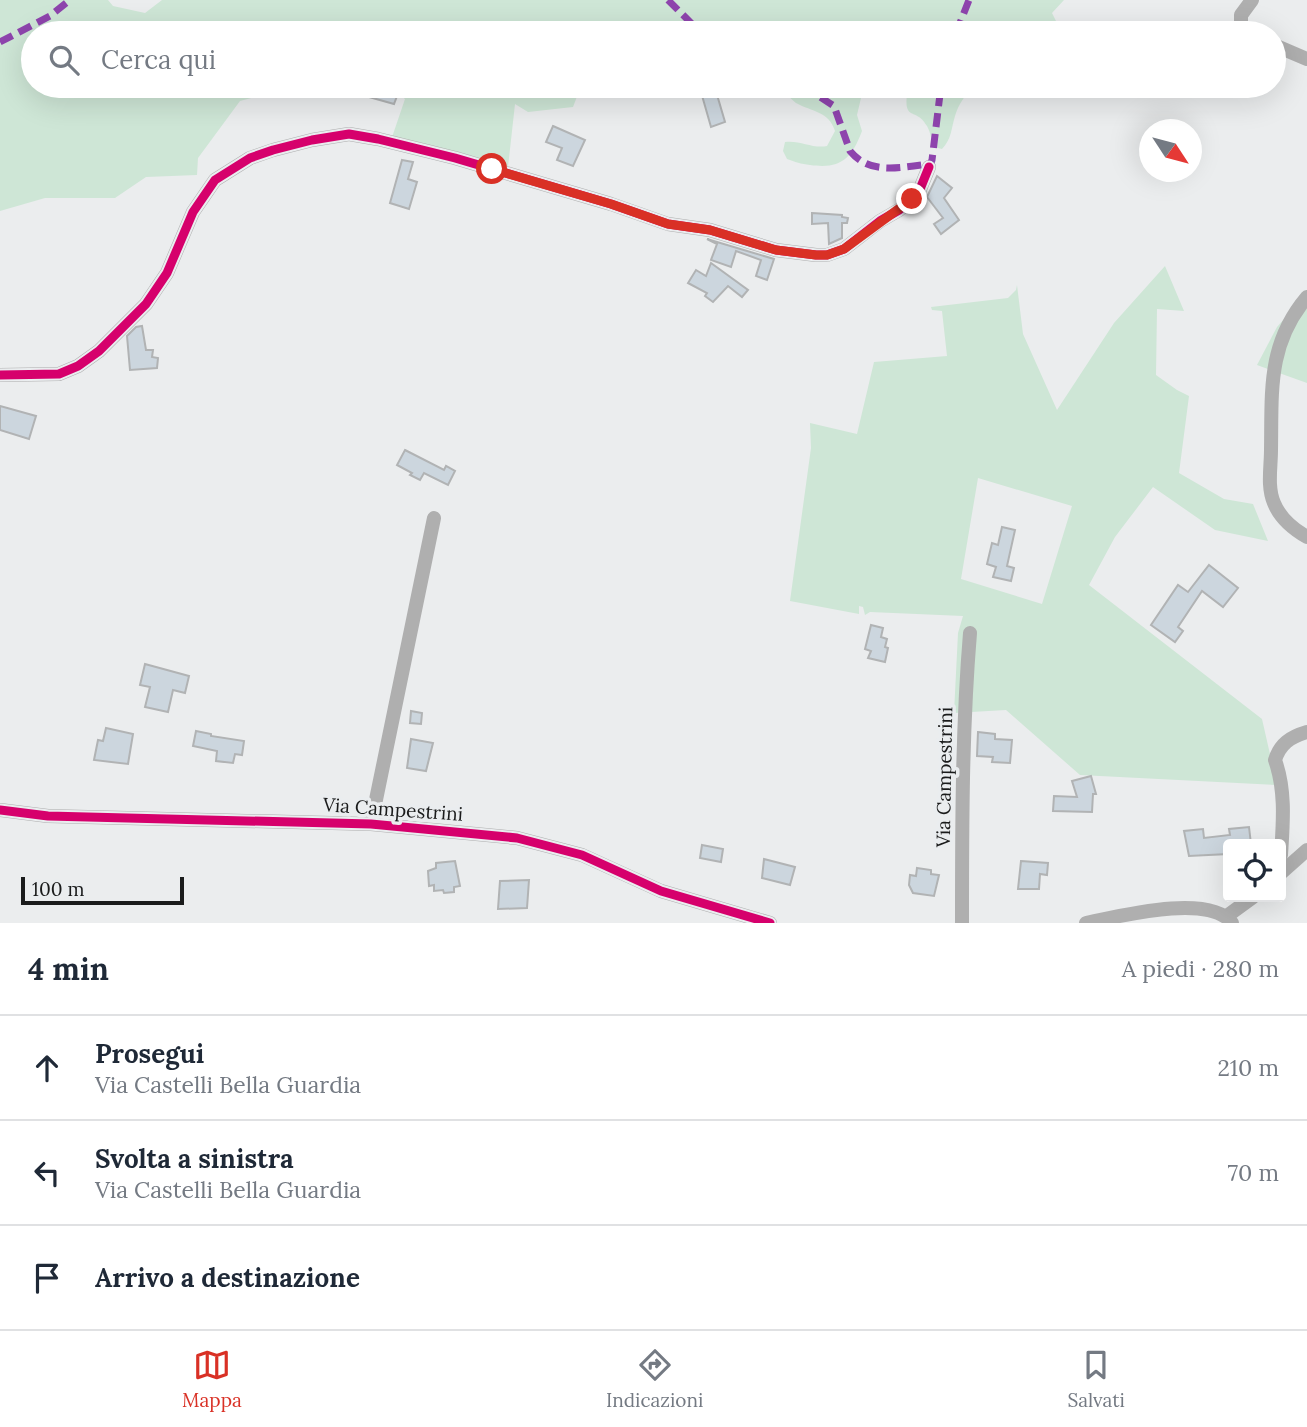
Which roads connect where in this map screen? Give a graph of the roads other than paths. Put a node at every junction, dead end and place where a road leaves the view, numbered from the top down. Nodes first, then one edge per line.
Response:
1 (1252, 0) edge
2 (1241, 21) edge
3 (1286, 51) edge
4 (1307, 59) edge
5 (929, 167) dead end
6 (1307, 297) edge
7 (0, 375) edge
8 (434, 517) dead end
9 (1307, 537) edge
10 (970, 633) dead end
11 (1307, 732) edge
12 (0, 810) edge
13 (372, 824) junction
14 (1282, 839) edge
15 (1307, 850) edge
16 (1286, 869) edge
17 (1247, 902) edge
18 (1230, 920) edge
19 (770, 923) edge
20 (962, 923) edge
21 (1086, 923) edge

1 - 2 street
3 - 4 street
5 - 7 street
6 - 9 street
8 - 13 street, Via Campestrini
10 - 20 street, Via Campestrini
11 - 14 street
12 - 13 street, Via Campestrini
13 - 19 street, Via Campestrini
15 - 16 street
17 - 18 street
18 - 21 street

